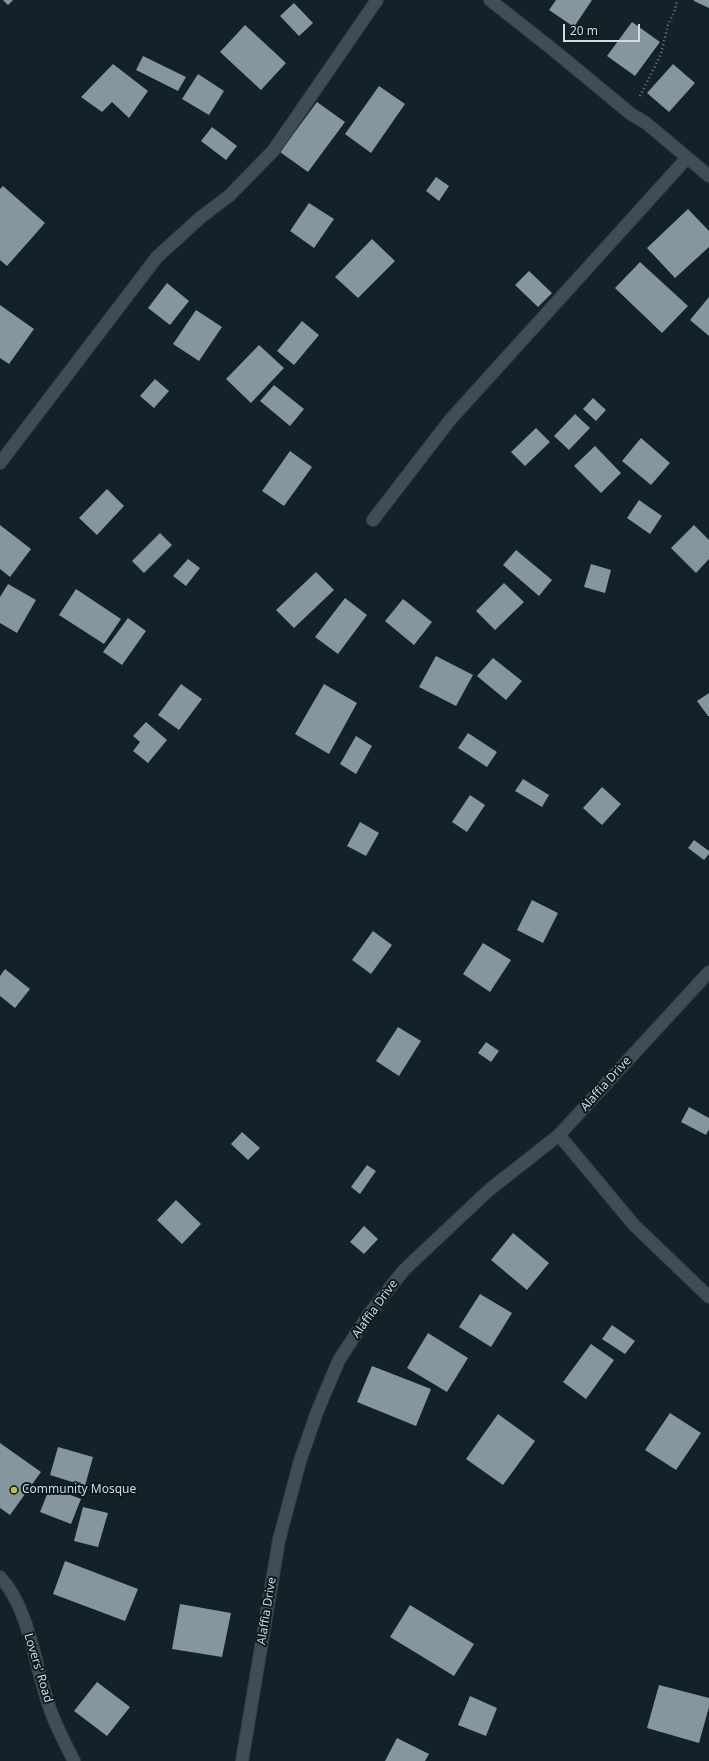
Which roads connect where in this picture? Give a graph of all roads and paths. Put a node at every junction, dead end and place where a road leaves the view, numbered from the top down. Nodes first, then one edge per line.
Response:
1 (377, 0) edge
2 (490, 0) edge
3 (677, 0) edge
4 (631, 114) junction
5 (688, 158) junction
6 (709, 176) edge
7 (0, 463) edge
8 (373, 520) dead end
9 (709, 972) edge
10 (560, 1135) junction
11 (709, 1297) edge
12 (0, 1577) edge
13 (74, 1761) edge
14 (242, 1761) edge

1 - 7 street
2 - 4 street
3 - 4 path
4 - 5 street
5 - 6 street
5 - 8 street
9 - 10 street, Alaffia Drive
10 - 11 street
10 - 14 street, Alaffia Drive
12 - 13 street, Lovers' Road

